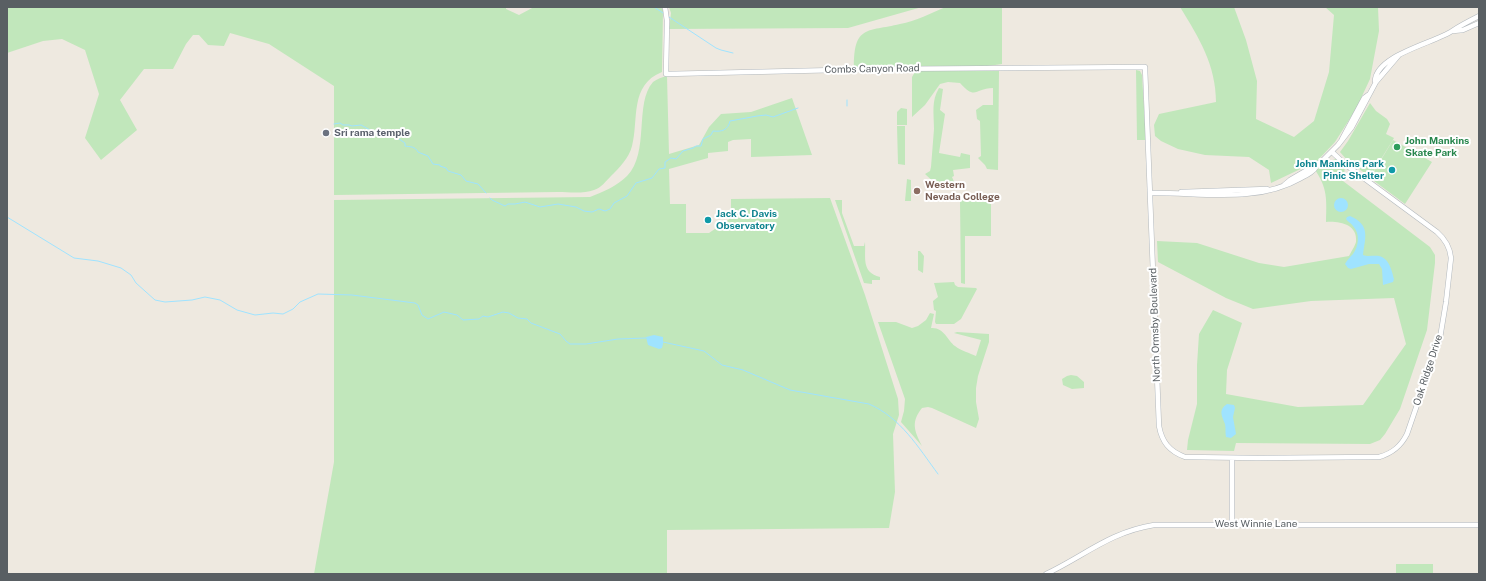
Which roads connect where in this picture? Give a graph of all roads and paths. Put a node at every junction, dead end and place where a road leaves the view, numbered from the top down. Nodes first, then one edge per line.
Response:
1 (665, 7) edge
2 (1479, 16) edge
3 (1479, 23) edge
4 (1453, 31) junction
5 (1145, 67) joint
6 (1332, 152) junction
7 (1150, 193) junction
8 (1232, 458) junction
9 (1232, 524) junction
10 (1479, 525) edge
11 (1046, 574) edge

1 - 5 street, Combs Canyon Road
2 - 4 street
3 - 4 street
4 - 6 street
5 - 7 street, North Ormsby Boulevard
6 - 7 street
6 - 8 street, Oak Ridge Drive
7 - 8 street, North Ormsby Boulevard
8 - 9 street
9 - 10 street, West Winnie Lane
9 - 11 street, West Winnie Lane

